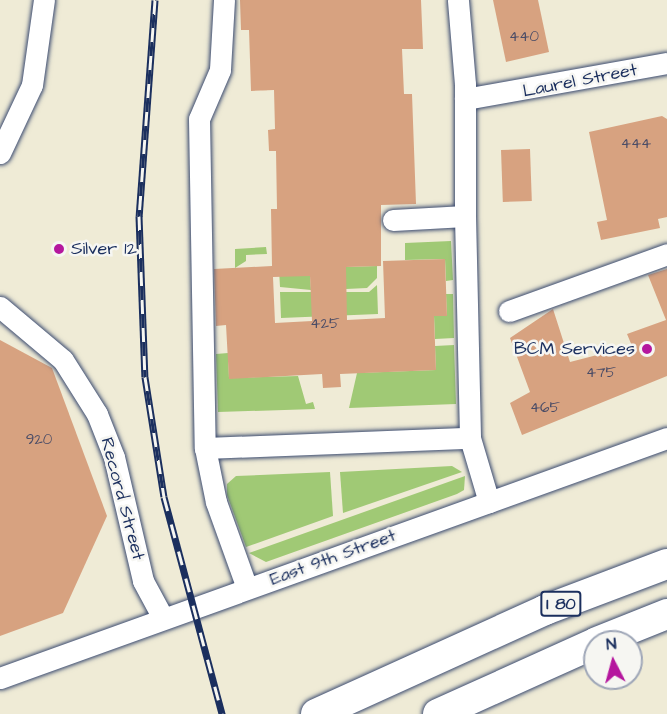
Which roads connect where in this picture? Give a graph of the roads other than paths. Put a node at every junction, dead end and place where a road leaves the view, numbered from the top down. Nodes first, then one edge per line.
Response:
1 (45, 0) edge
2 (224, 0) edge
3 (458, 0) edge
4 (667, 63) edge
5 (465, 99) junction
6 (0, 153) edge
7 (465, 216) junction
8 (393, 220) dead end
9 (667, 254) edge
10 (0, 307) edge
11 (509, 310) dead end
12 (470, 438) junction
13 (667, 438) edge
14 (205, 448) junction
15 (489, 502) junction
16 (667, 564) edge
17 (248, 588) junction
18 (667, 614) edge
19 (163, 618) junction
20 (626, 630) edge
21 (583, 648) edge
22 (0, 678) edge
23 (313, 713) edge
24 (438, 714) edge

1 - 6 street
2 - 14 street
3 - 5 street
4 - 5 street, Laurel Street
5 - 7 street
7 - 8 street
7 - 12 street
9 - 11 street
10 - 19 street, Record Street
12 - 14 street
12 - 15 street
13 - 15 street, East 9th Street
14 - 17 street
15 - 17 street, East 9th Street
16 - 23 highway, I 80
17 - 19 street, East 9th Street
18 - 20 highway
19 - 22 street, East 9th Street
21 - 24 highway

